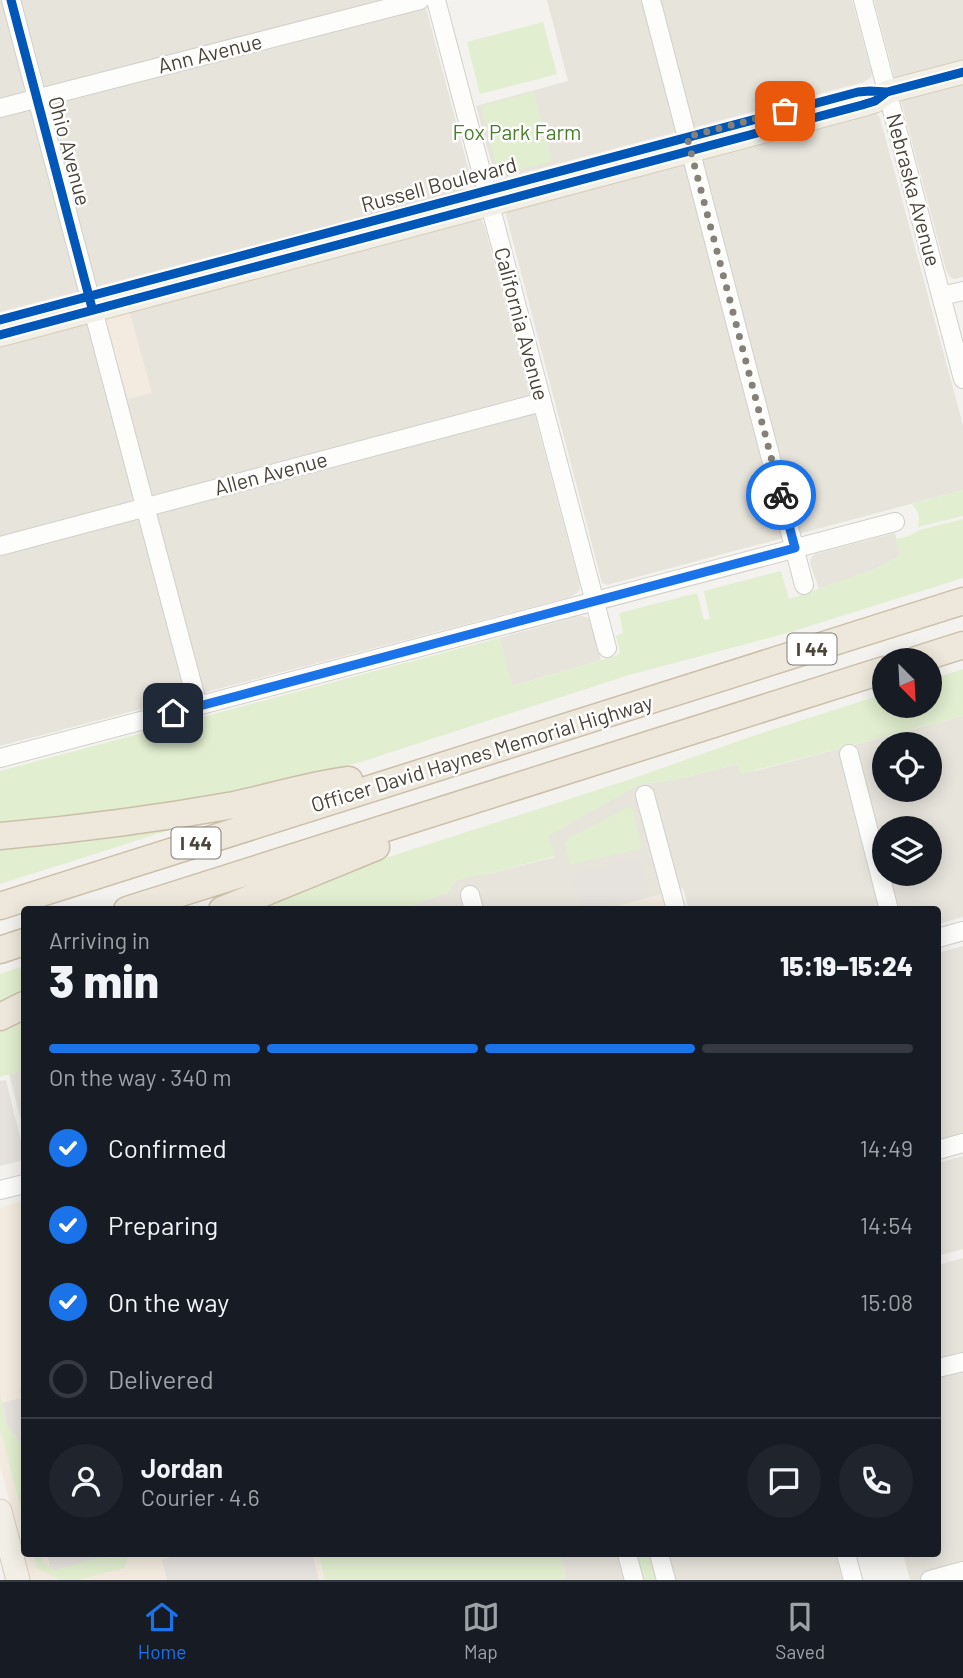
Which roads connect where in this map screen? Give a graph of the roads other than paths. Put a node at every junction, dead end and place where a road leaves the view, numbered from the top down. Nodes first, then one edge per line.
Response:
1 (12, 0) edge
2 (420, 0) edge
3 (436, 0) edge
4 (651, 0) edge
5 (863, 0) edge
6 (963, 72) edge
7 (887, 92) junction
8 (37, 99) junction
9 (0, 108) edge
10 (689, 144) junction
11 (488, 198) junction
12 (963, 291) edge
13 (942, 296) junction
14 (91, 304) junction
15 (0, 320) edge
16 (0, 335) edge
17 (963, 379) edge
18 (542, 402) junction
19 (145, 508) junction
20 (895, 522) dead end
21 (0, 546) edge
22 (795, 548) junction
23 (804, 585) dead end
24 (595, 601) junction
25 (963, 601) edge
26 (963, 645) edge
27 (607, 648) dead end
28 (942, 652) edge
29 (872, 674) edge
30 (198, 706) junction
31 (849, 754) dead end
32 (0, 758) edge
33 (392, 781) junction
34 (645, 795) dead end
35 (454, 806) junction
36 (0, 836) edge
37 (0, 906) edge
38 (141, 906) edge
39 (232, 906) edge
40 (676, 906) edge
41 (888, 906) edge
42 (963, 931) edge
43 (941, 937) edge
44 (21, 943) edge
45 (0, 950) edge
46 (21, 1006) edge
47 (0, 1017) edge
48 (963, 1143) edge
49 (941, 1149) edge
50 (21, 1185) edge
51 (0, 1190) edge
52 (963, 1362) edge
53 (941, 1367) edge
54 (0, 1511) edge
55 (628, 1557) edge
56 (660, 1557) edge
57 (847, 1557) edge
58 (963, 1571) edge
59 (18, 1580) edge
60 (634, 1580) edge
61 (666, 1580) edge
62 (853, 1580) edge
63 (930, 1580) edge

1 - 8 street, Ohio Avenue
2 - 8 street, Ann Avenue
3 - 11 street, California Avenue
4 - 10 street
5 - 7 street, Nebraska Avenue
6 - 7 main road, Russell Boulevard
7 - 10 main road, Russell Boulevard
7 - 13 street, Nebraska Avenue
8 - 9 street, Ann Avenue
8 - 14 street, Ohio Avenue
10 - 11 main road, Russell Boulevard
10 - 22 street
11 - 14 main road, Russell Boulevard
11 - 18 street, California Avenue
12 - 13 street
13 - 17 street, Nebraska Avenue
14 - 15 main road, Russell Boulevard
14 - 16 main road, Russell Boulevard
14 - 19 street, Ohio Avenue
18 - 19 street, Allen Avenue
18 - 24 street, California Avenue
19 - 21 street, Allen Avenue
19 - 30 street, Ohio Avenue
20 - 22 street
22 - 23 street
22 - 24 street
24 - 27 street, California Avenue
24 - 30 street
25 - 33 highway, Officer David Haynes Memorial Highway / I 44
26 - 28 highway
29 - 35 highway, Officer David Haynes Memorial Highway / I 44
30 - 32 street
31 - 41 street
33 - 36 highway
33 - 37 highway, Officer David Haynes Memorial Highway / I 44
34 - 40 street
35 - 38 highway, Officer David Haynes Memorial Highway / I 44
35 - 39 highway
42 - 43 street
44 - 45 highway
46 - 47 highway
48 - 49 street
50 - 51 street
52 - 53 street
54 - 59 main road
55 - 60 street
56 - 61 street
57 - 62 street
58 - 63 street

